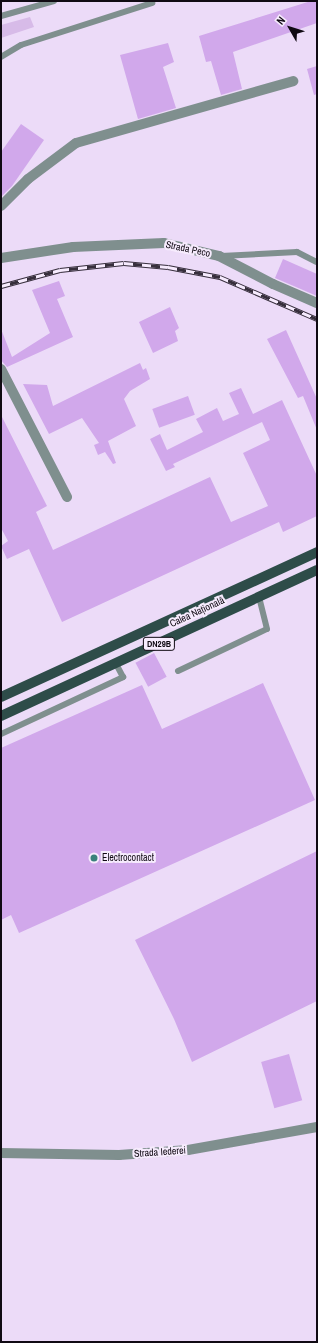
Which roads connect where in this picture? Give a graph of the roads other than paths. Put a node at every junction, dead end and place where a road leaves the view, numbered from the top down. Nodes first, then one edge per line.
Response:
1 (54, 1) edge
2 (152, 3) dead end
3 (1, 16) edge
4 (1, 58) edge
5 (293, 81) dead end
6 (1, 206) edge
7 (220, 256) junction
8 (1, 258) edge
9 (317, 262) edge
10 (317, 303) edge
11 (1, 369) edge
12 (67, 497) dead end
13 (317, 552) edge
14 (317, 570) edge
15 (259, 596) junction
16 (116, 664) junction
17 (178, 671) dead end
18 (1, 697) edge
19 (1, 716) edge
20 (1, 734) edge
21 (317, 1127) edge
22 (1, 1153) edge

1 - 3 lane
2 - 4 lane
5 - 6 street
7 - 8 street, Strada Peco
7 - 9 lane
7 - 10 street, Strada Peco
11 - 12 street
13 - 18 main road, Calea Națională / DN29B
14 - 15 main road, Calea Națională / DN29B
15 - 16 main road, Calea Națională / DN29B
15 - 17 lane
16 - 19 main road, Calea Națională / DN29B
16 - 20 lane
21 - 22 street, Strada Iederei

